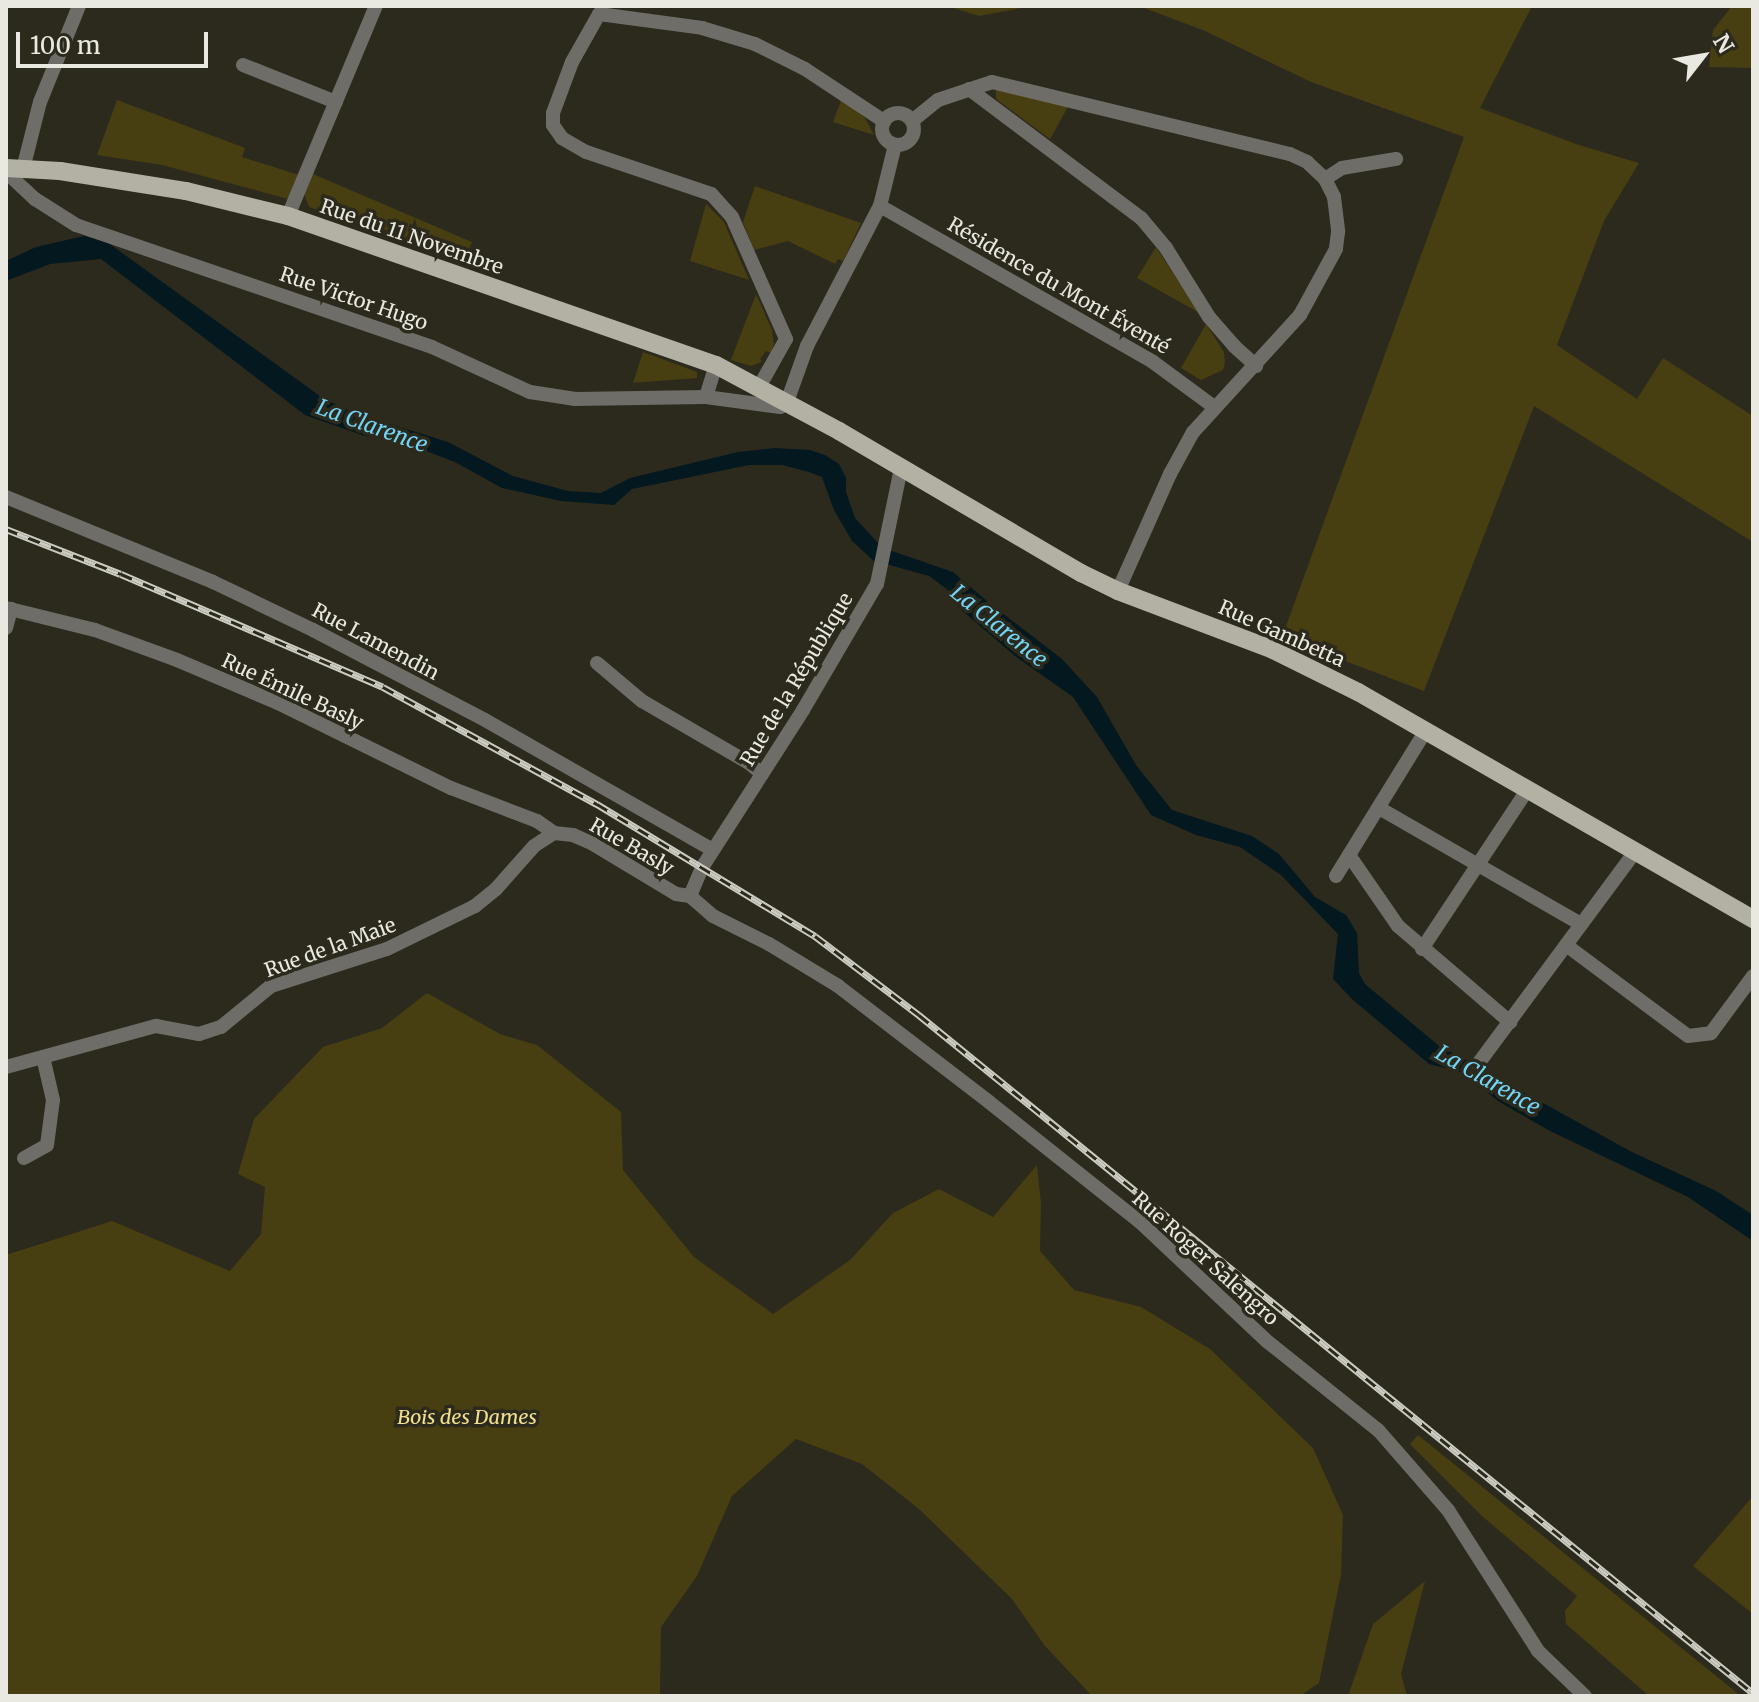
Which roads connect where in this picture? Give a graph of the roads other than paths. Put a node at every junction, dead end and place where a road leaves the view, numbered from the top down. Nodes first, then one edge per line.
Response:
1 (79, 6) edge
2 (376, 6) edge
3 (243, 65) dead end
4 (969, 89) junction
5 (336, 102) junction
6 (884, 121) junction
7 (912, 121) junction
8 (895, 145) junction
9 (1396, 159) dead end
10 (12, 170) edge
11 (1325, 179) junction
12 (880, 206) junction
13 (288, 216) junction
14 (786, 339) junction
15 (807, 346) junction
16 (716, 365) junction
17 (1256, 366) junction
18 (759, 387) junction
19 (706, 397) junction
20 (787, 402) junction
21 (1213, 406) junction
22 (901, 468) junction
23 (6, 497) edge
24 (1118, 591) junction
25 (8, 608) edge
26 (6, 628) edge
27 (597, 663) dead end
28 (1426, 730) junction
29 (762, 774) junction
30 (1528, 789) junction
31 (1379, 808) junction
32 (554, 833) junction
33 (713, 850) junction
34 (1635, 852) junction
35 (1349, 855) junction
36 (1475, 864) junction
37 (1336, 876) dead end
38 (690, 896) junction
39 (1753, 919) edge
40 (1581, 924) junction
41 (1566, 945) junction
42 (1422, 949) junction
43 (1753, 976) edge
44 (1510, 1022) junction
45 (43, 1057) junction
46 (1478, 1064) dead end
47 (6, 1067) edge
48 (24, 1158) dead end
49 (1585, 1696) edge

1 - 10 street
2 - 5 street
3 - 5 street
4 - 7 street
4 - 11 street
4 - 17 street
5 - 13 street
6 - 7 street
6 - 8 street
6 - 14 street
7 - 8 street
8 - 12 street
9 - 11 street
10 - 13 main road, Rue du 11 Novembre
10 - 19 street, Rue Victor Hugo
11 - 17 street
12 - 15 street
12 - 21 street, Résidence du Mont Éventé
13 - 16 main road, Rue du 11 Novembre
14 - 15 street
14 - 18 street
15 - 20 street
16 - 18 main road, Rue du 11 Novembre
16 - 19 street
17 - 21 street
18 - 20 main road, Rue du 11 Novembre
19 - 20 street, Rue Victor Hugo
20 - 22 main road, Rue Gambetta
21 - 24 street
22 - 24 main road, Rue Gambetta
22 - 29 street, Rue de la République
23 - 33 street, Rue Lamendin
24 - 28 main road, Rue Gambetta
25 - 26 street
25 - 32 street, Rue Émile Basly
27 - 29 street
28 - 30 main road, Rue Gambetta
28 - 31 street
29 - 33 street, Rue de la République
30 - 34 main road, Rue Gambetta
30 - 36 street
31 - 35 street
31 - 36 street
32 - 38 street, Rue Basly
32 - 45 street, Rue de la Maie
33 - 38 street, Rue de la République
34 - 39 main road, Rue Gambetta
34 - 40 street
35 - 37 street
35 - 42 street
36 - 40 street
36 - 42 street
38 - 49 street, Rue Roger Salengro
40 - 41 street
41 - 43 street
41 - 44 street
42 - 44 street
44 - 46 street
45 - 47 street, Rue de la Maie
45 - 48 street

